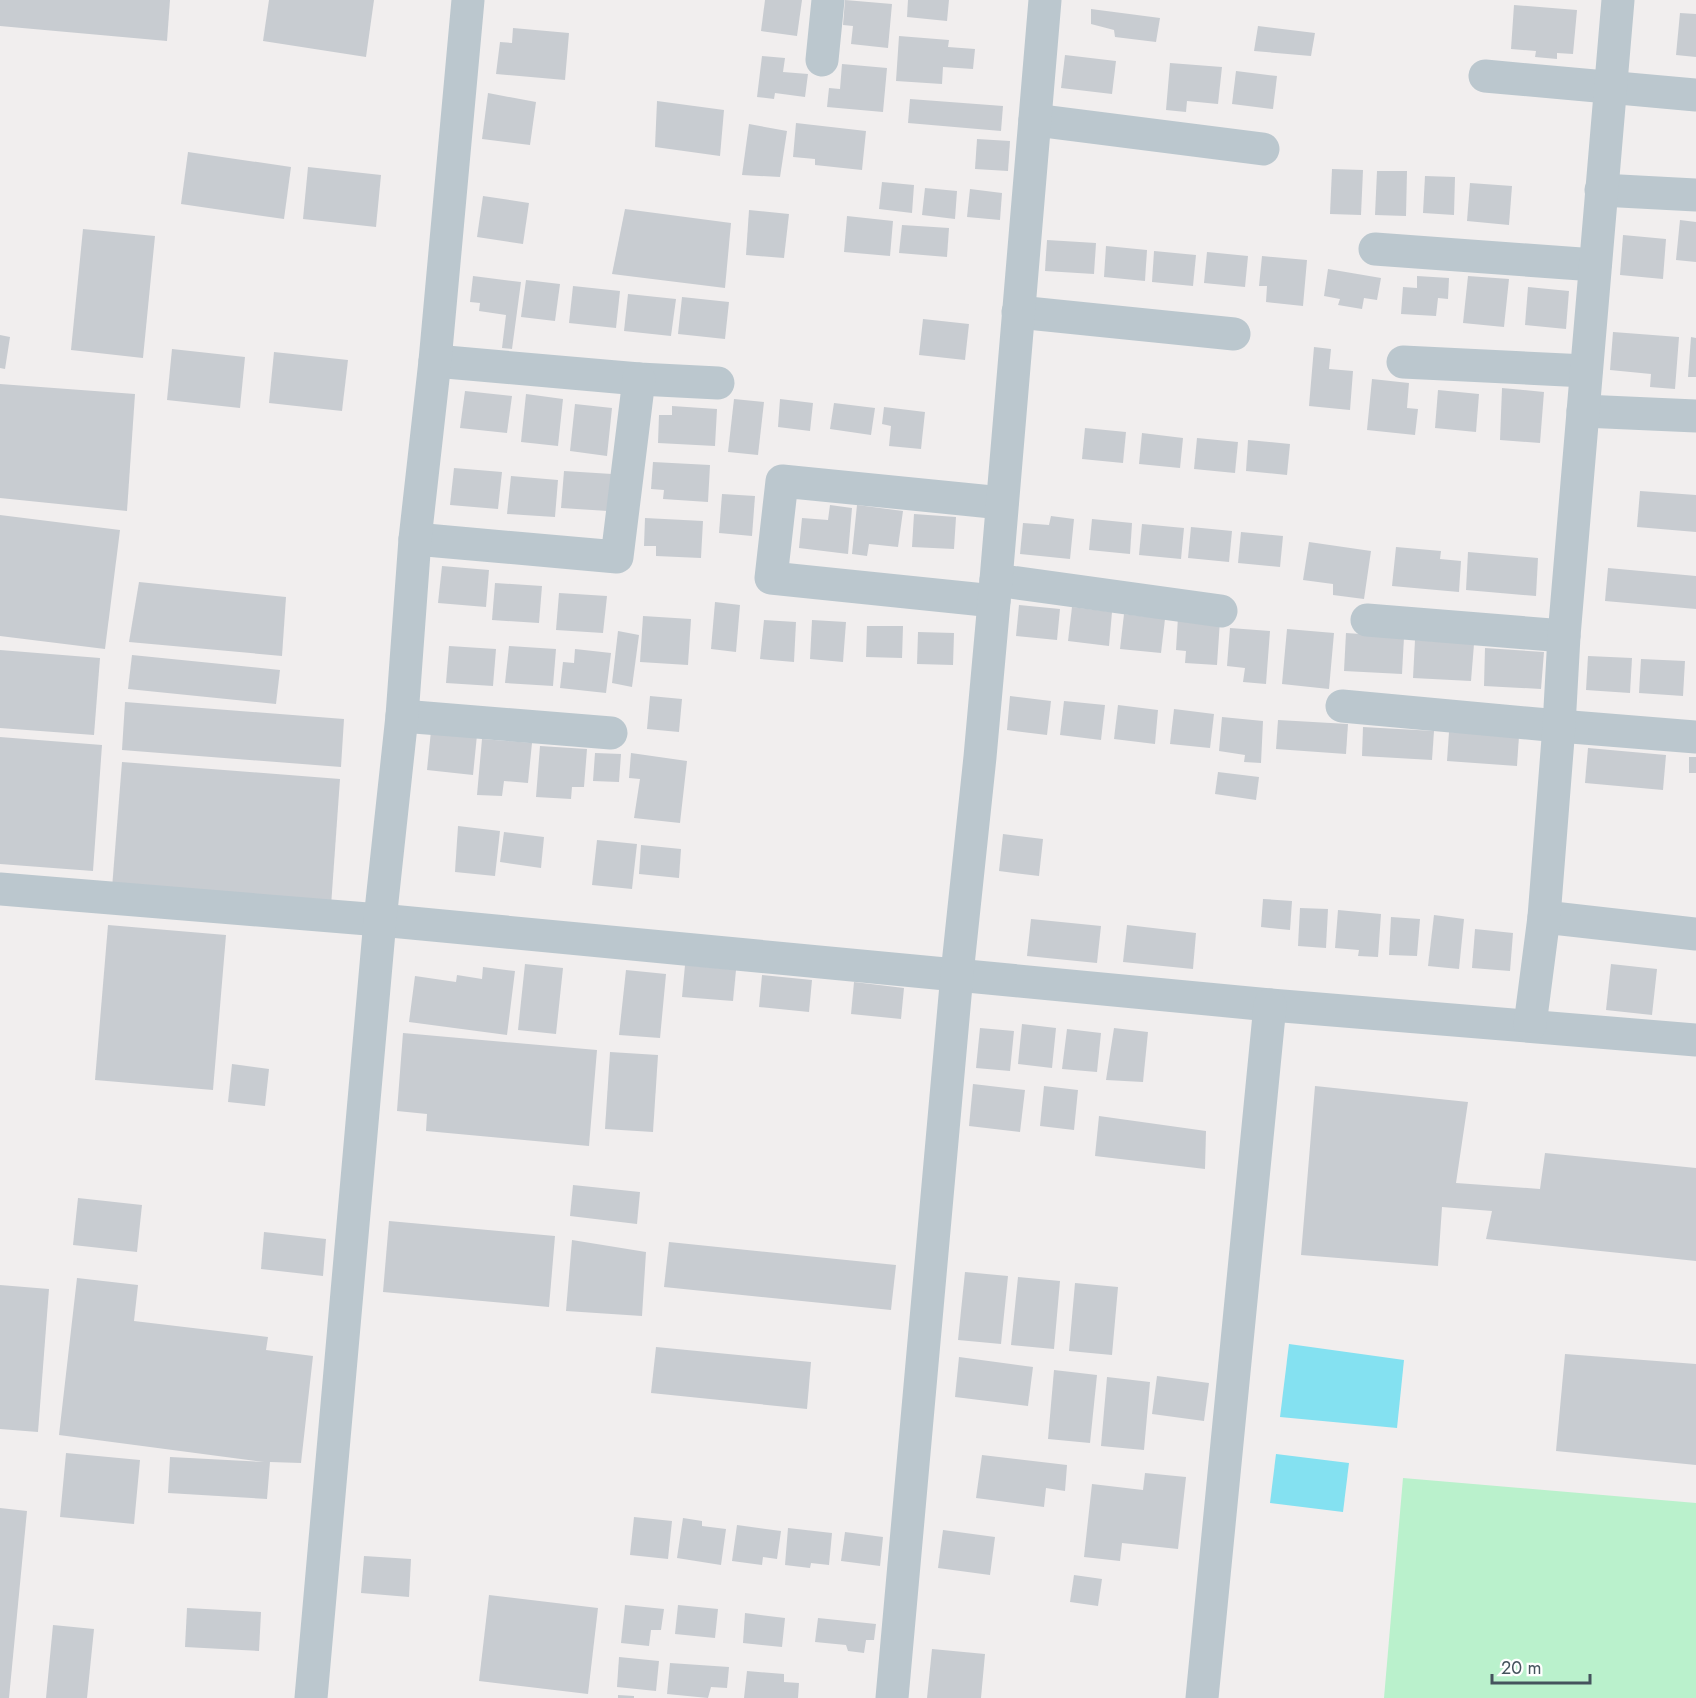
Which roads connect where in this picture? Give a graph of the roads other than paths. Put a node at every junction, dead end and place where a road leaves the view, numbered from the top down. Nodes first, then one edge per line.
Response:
1 (468, 0) edge
2 (828, 0) edge
3 (1045, 0) edge
4 (1618, 0) edge
5 (822, 60) dead end
6 (1485, 76) dead end
7 (1610, 87) junction
8 (1696, 95) edge
9 (1035, 120) junction
10 (1263, 149) dead end
11 (1601, 190) junction
12 (1696, 195) edge
13 (1375, 249) dead end
14 (1595, 265) junction
15 (1018, 312) junction
16 (1234, 334) dead end
17 (435, 361) junction
18 (1403, 362) dead end
19 (1586, 371) junction
20 (639, 379) junction
21 (718, 383) dead end
22 (1583, 411) junction
23 (1696, 416) edge
24 (1002, 503) junction
25 (416, 539) junction
26 (995, 591) junction
27 (1221, 611) dead end
28 (1367, 620) dead end
29 (1564, 636) junction
30 (1342, 706) dead end
31 (402, 716) junction
32 (1559, 726) junction
33 (612, 733) dead end
34 (1696, 737) edge
35 (0, 889) edge
36 (1544, 917) junction
37 (380, 920) junction
38 (1696, 934) edge
39 (957, 974) junction
40 (1270, 1005) junction
41 (1530, 1025) junction
42 (1696, 1040) edge
43 (310, 1698) edge
44 (892, 1698) edge
45 (1202, 1698) edge

1 - 17 street
2 - 5 street
3 - 9 street
4 - 7 street
6 - 7 street
7 - 8 street
7 - 11 street
9 - 10 street
9 - 15 street
11 - 12 street
11 - 14 street
13 - 14 street
14 - 19 street
15 - 16 street
15 - 24 street
17 - 20 street
17 - 25 street
18 - 19 street
19 - 22 street
20 - 21 street
20 - 25 street
22 - 23 street
22 - 29 street
24 - 26 street
24 - 26 street
25 - 31 street
26 - 27 street
26 - 39 street
28 - 29 street
29 - 32 street
30 - 32 street
31 - 33 street
31 - 37 street
32 - 34 street
32 - 36 street
35 - 37 street
36 - 38 street
36 - 41 street
37 - 39 street
37 - 43 street
39 - 40 street
39 - 44 street
40 - 41 street
40 - 45 street
41 - 42 street

